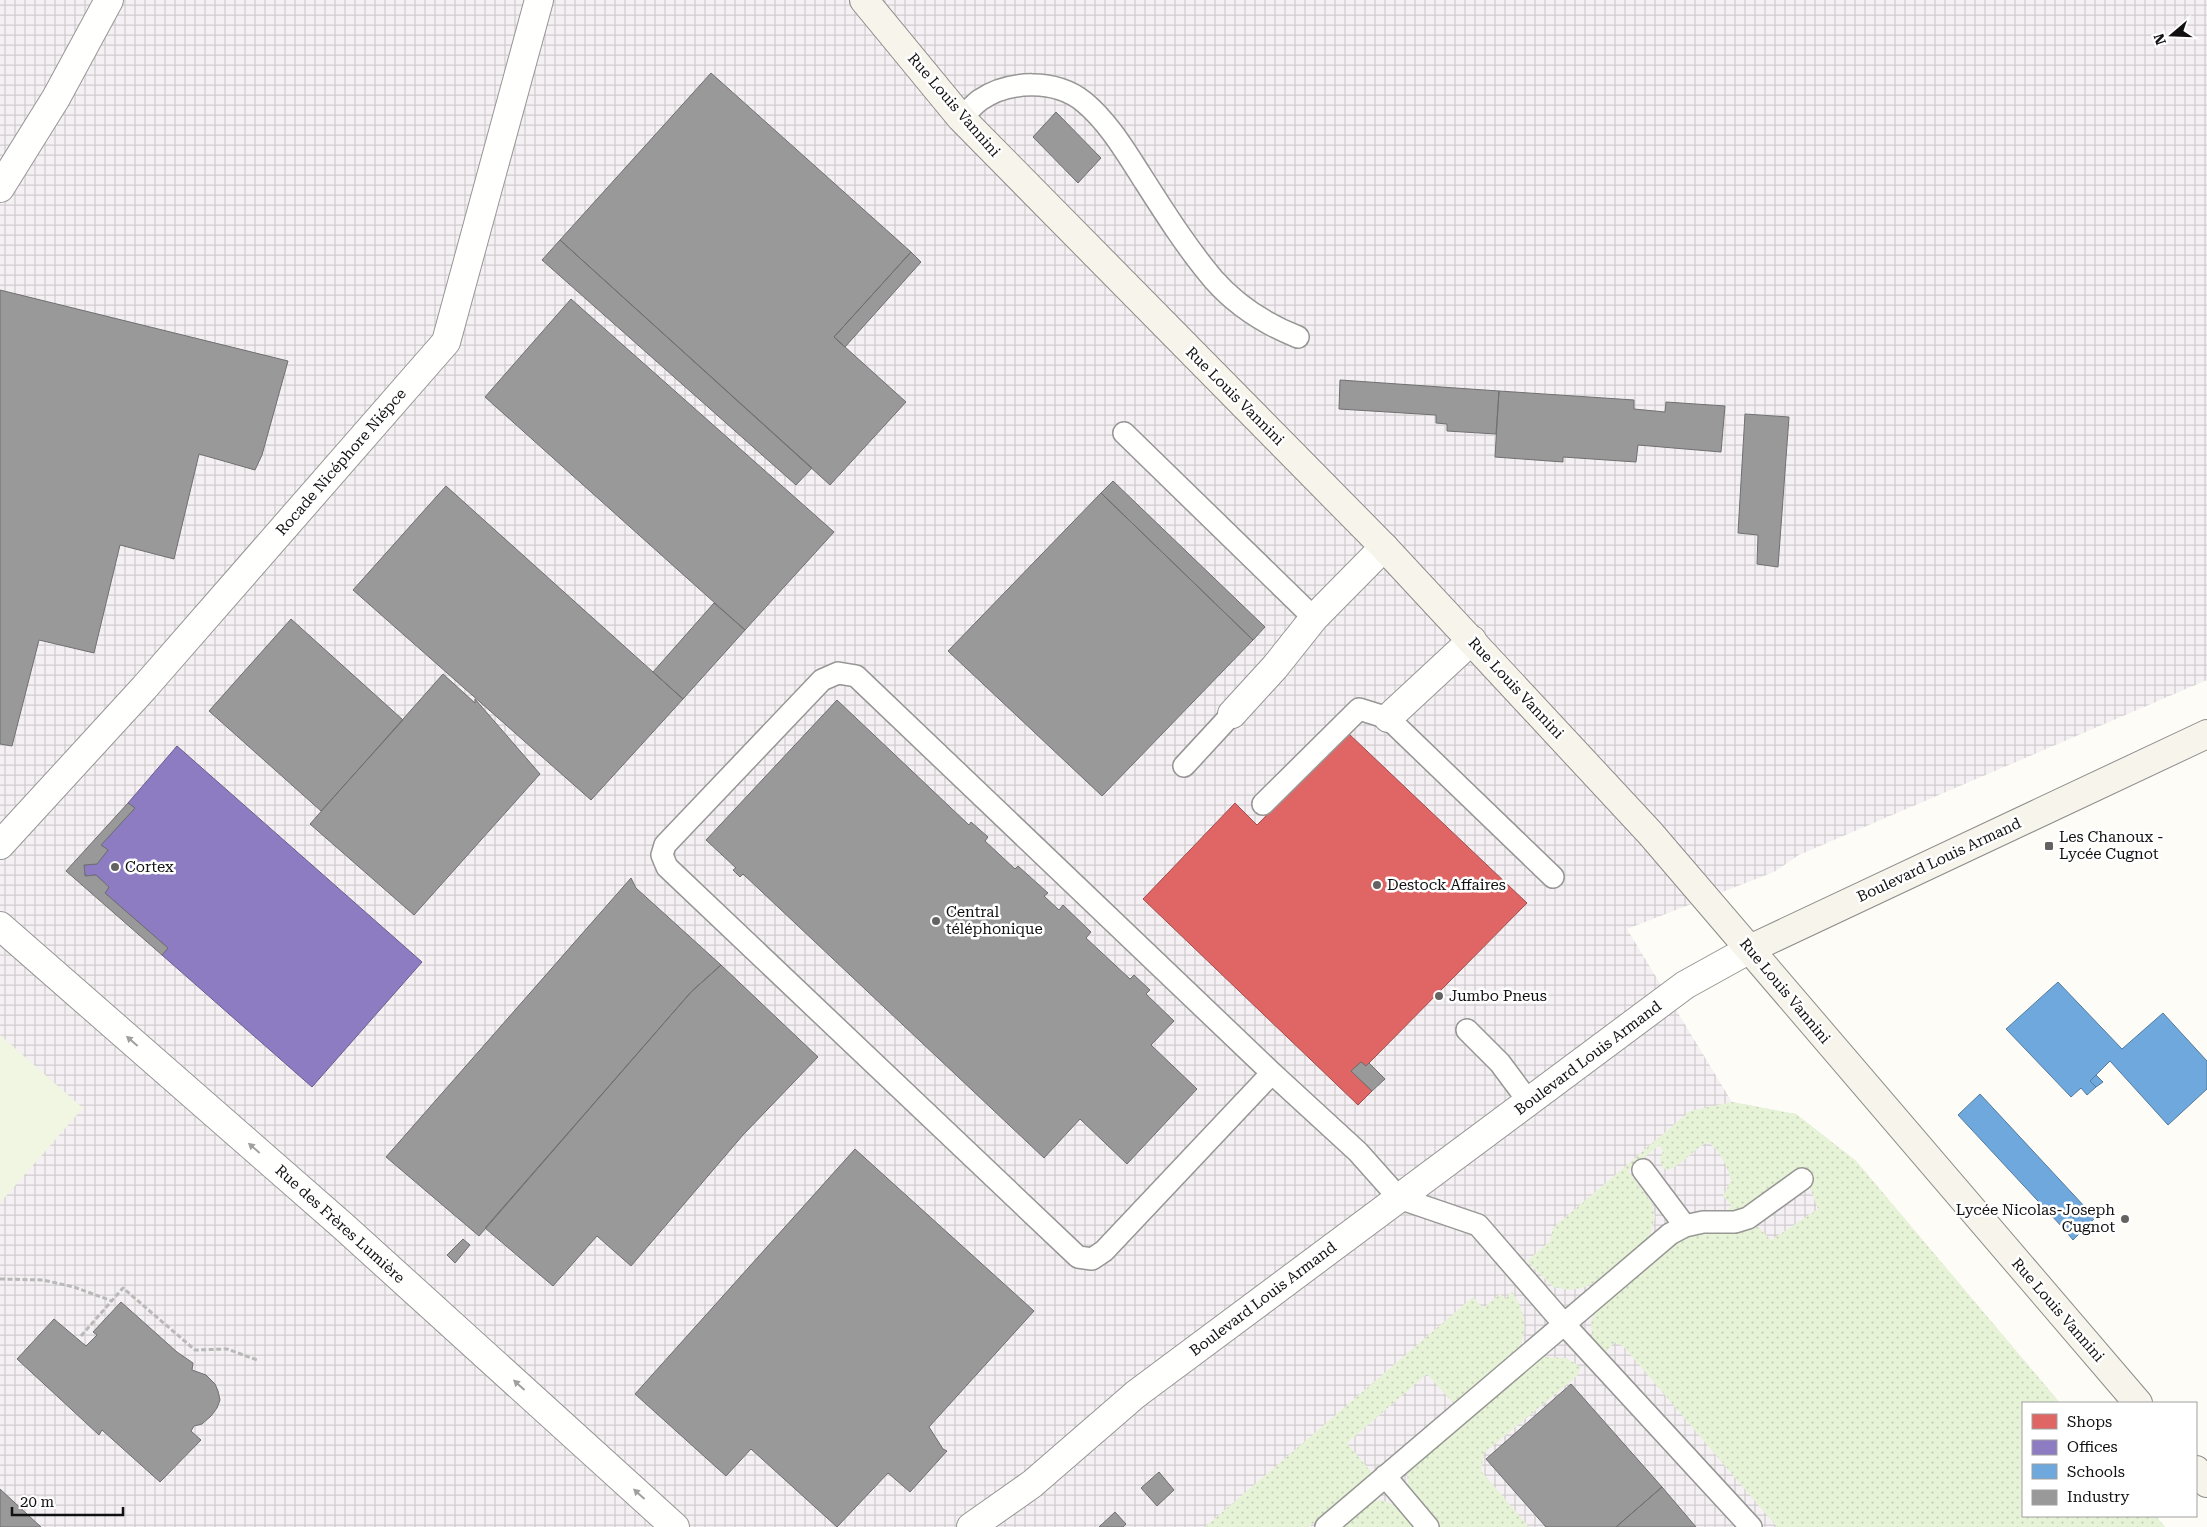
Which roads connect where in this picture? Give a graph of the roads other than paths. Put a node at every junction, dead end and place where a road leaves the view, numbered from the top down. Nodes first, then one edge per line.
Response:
1 (109, 0) edge
2 (539, 0) edge
3 (864, 0) edge
4 (961, 118) junction
5 (0, 188) edge
6 (1298, 337) dead end
7 (1124, 433) dead end
8 (1384, 547) junction
9 (1314, 618) junction
10 (1472, 640) junction
11 (1232, 714) joint
12 (1388, 718) junction
13 (2207, 734) edge
14 (1184, 766) dead end
15 (1263, 804) dead end
16 (0, 845) edge
17 (1553, 877) dead end
18 (0, 926) edge
19 (1750, 949) junction
20 (1467, 1030) dead end
21 (1272, 1072) junction
22 (1529, 1102) junction
23 (1643, 1170) dead end
24 (1802, 1179) dead end
25 (1400, 1198) junction
26 (1685, 1226) junction
27 (1564, 1324) junction
28 (2137, 1402) edge
29 (2197, 1471) edge
30 (1385, 1476) junction
31 (2207, 1483) edge
32 (1032, 1484) junction
33 (675, 1527) edge
34 (971, 1527) edge
35 (1006, 1527) edge
36 (1326, 1527) edge
37 (1428, 1527) edge
38 (1751, 1527) edge

1 - 5 street
2 - 16 street, Rocade Nicéphore Niépce
3 - 4 main road, Rue Louis Vannini
4 - 6 lane
4 - 8 main road, Rue Louis Vannini
7 - 9 lane
8 - 9 street
8 - 10 main road, Rue Louis Vannini
9 - 11 street
10 - 12 street
10 - 19 main road, Rue Louis Vannini
11 - 14 lane
12 - 15 lane
12 - 17 lane
13 - 19 main road, Boulevard Louis Armand
33 -> 18 street, Rue des Frères Lumière
19 - 22 street, Boulevard Louis Armand
19 - 28 main road, Rue Louis Vannini
20 - 22 lane
21 - 21 lane
21 - 25 lane
22 - 25 street, Boulevard Louis Armand
23 - 26 lane
24 - 26 lane
25 - 27 lane
25 - 32 street, Boulevard Louis Armand
26 - 27 lane
27 - 30 lane
27 - 38 lane
29 - 31 main road
30 - 36 lane
30 - 37 lane
32 - 34 street, Boulevard Louis Armand
32 - 35 street, Boulevard Louis Armand

